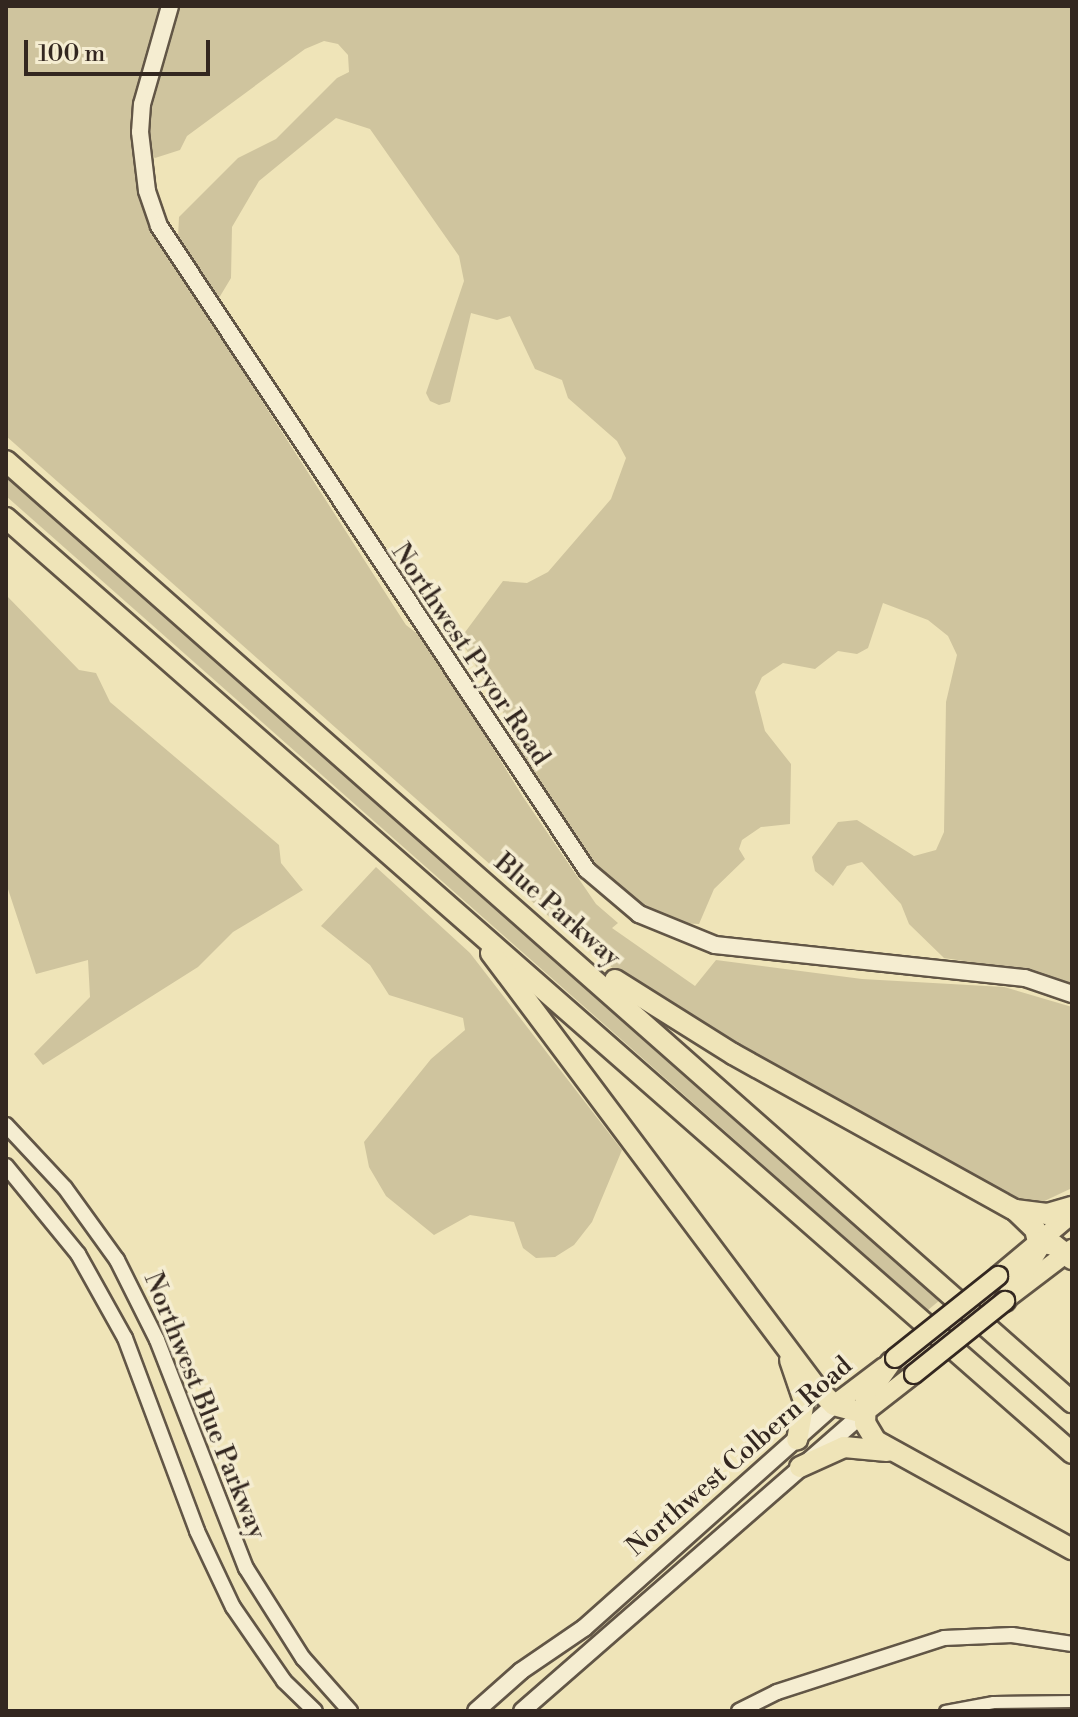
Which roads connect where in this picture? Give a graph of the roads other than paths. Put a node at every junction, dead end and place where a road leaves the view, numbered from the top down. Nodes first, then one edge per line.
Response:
1 (170, 6) edge
2 (6, 461) edge
3 (6, 518) edge
4 (521, 912) junction
5 (461, 915) junction
6 (1072, 994) edge
7 (6, 1125) edge
8 (6, 1166) edge
9 (1072, 1207) edge
10 (1015, 1210) junction
11 (1072, 1214) edge
12 (1038, 1242) junction
13 (1070, 1253) edge
14 (1005, 1301) junction
15 (786, 1349) junction
16 (893, 1360) junction
17 (1072, 1402) edge
18 (834, 1405) junction
19 (864, 1413) junction
20 (797, 1439) junction
21 (887, 1451) junction
22 (1072, 1453) edge
23 (800, 1467) junction
24 (1072, 1549) edge
25 (1072, 1644) edge
26 (1072, 1701) edge
27 (315, 1711) edge
28 (350, 1711) edge
29 (476, 1711) edge
30 (522, 1711) edge
31 (739, 1711) edge
32 (945, 1711) edge

1 - 6 main road, Northwest Pryor Road
2 - 4 highway, Blue Parkway
3 - 5 highway
4 - 10 highway
4 - 17 highway, Blue Parkway
5 - 15 highway
5 - 22 highway
7 - 28 street, Northwest Blue Parkway
8 - 27 street, Northwest Blue Parkway
9 - 10 highway
10 - 12 highway
11 - 12 main road, Northwest Colbern Road
12 - 13 highway
12 - 14 highway
12 - 16 main road, Northwest Colbern Road, bridge
13 - 14 main road
14 - 19 main road, bridge
15 - 18 highway
15 - 20 highway
16 - 18 main road, Northwest Colbern Road
16 - 19 highway
18 - 19 highway
18 - 20 main road, Northwest Colbern Road
19 - 21 highway
19 - 23 main road, Northwest Colbern Road
20 - 29 main road, Northwest Colbern Road
21 - 23 highway
21 - 24 highway
23 - 30 main road, Northwest Colbern Road
25 - 31 street
26 - 32 street

